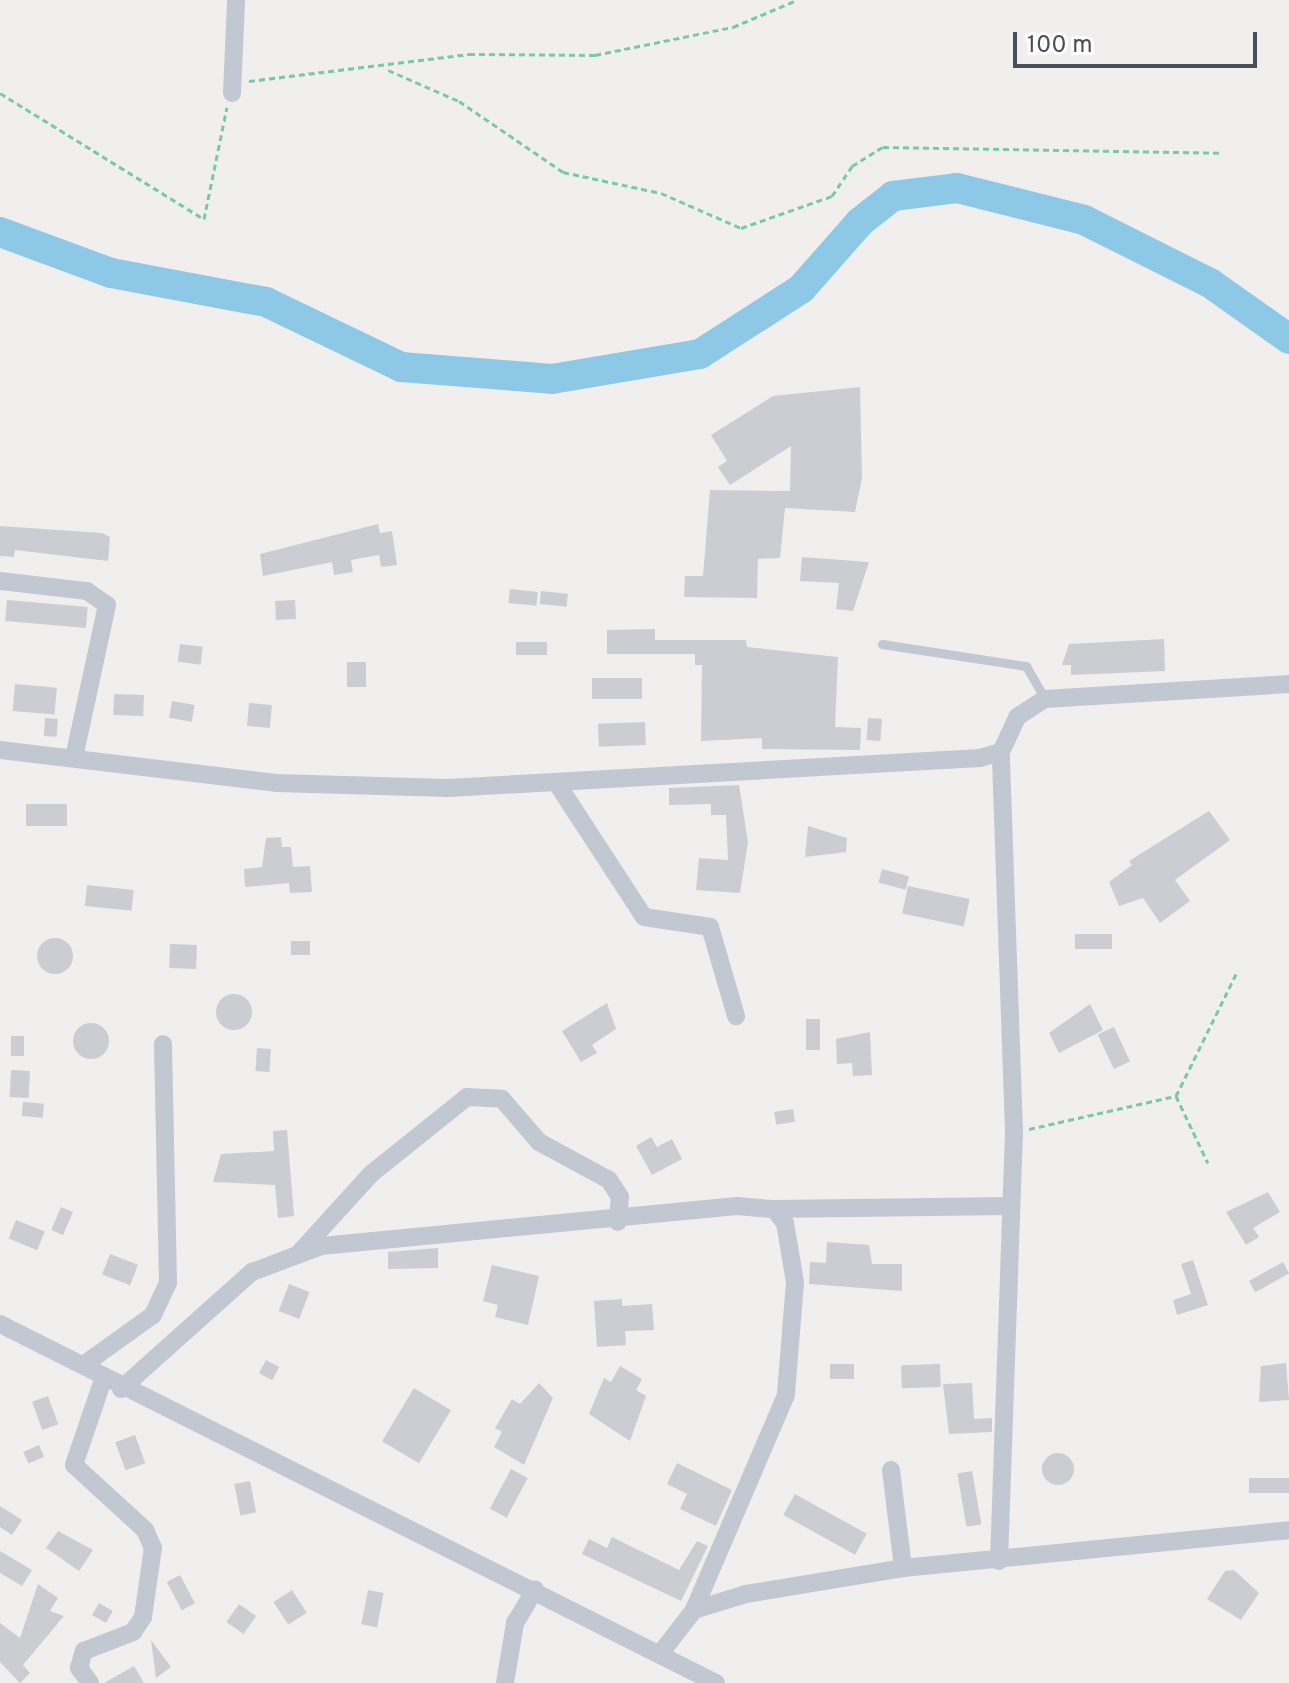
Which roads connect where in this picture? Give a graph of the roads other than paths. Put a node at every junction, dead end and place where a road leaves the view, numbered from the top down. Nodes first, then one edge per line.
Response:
1 (236, 0) edge
2 (232, 93) road end
3 (0, 581) edge
4 (882, 644) dead end
5 (1289, 684) edge
6 (1045, 699) junction
7 (0, 750) edge
8 (1001, 752) junction
9 (74, 757) junction
10 (556, 782) junction
11 (736, 1016) dead end
12 (163, 1044) dead end
13 (1010, 1206) junction
14 (774, 1209) junction
15 (618, 1222) junction
16 (298, 1254) junction
17 (0, 1324) edge
18 (86, 1363) junction
19 (104, 1377) junction
20 (121, 1389) junction
21 (891, 1470) dead end
22 (1289, 1530) edge
23 (999, 1561) junction
24 (903, 1568) junction
25 (535, 1590) junction
26 (694, 1610) junction
27 (660, 1654) junction
28 (90, 1683) edge
29 (505, 1683) edge
30 (716, 1683) edge

1 - 2 street
3 - 9 street
4 - 6 lane
5 - 6 street
6 - 8 street
7 - 9 street
8 - 10 street
8 - 13 street
9 - 10 street
10 - 11 street
12 - 18 street
13 - 14 street
13 - 23 street
14 - 15 street
14 - 26 street
15 - 16 street
15 - 16 street
16 - 20 street
17 - 18 street
18 - 19 street
19 - 20 street
19 - 28 street
20 - 25 street
21 - 24 street
22 - 23 street
23 - 24 street
24 - 26 street
25 - 27 street
25 - 29 street
26 - 27 street
27 - 30 street

